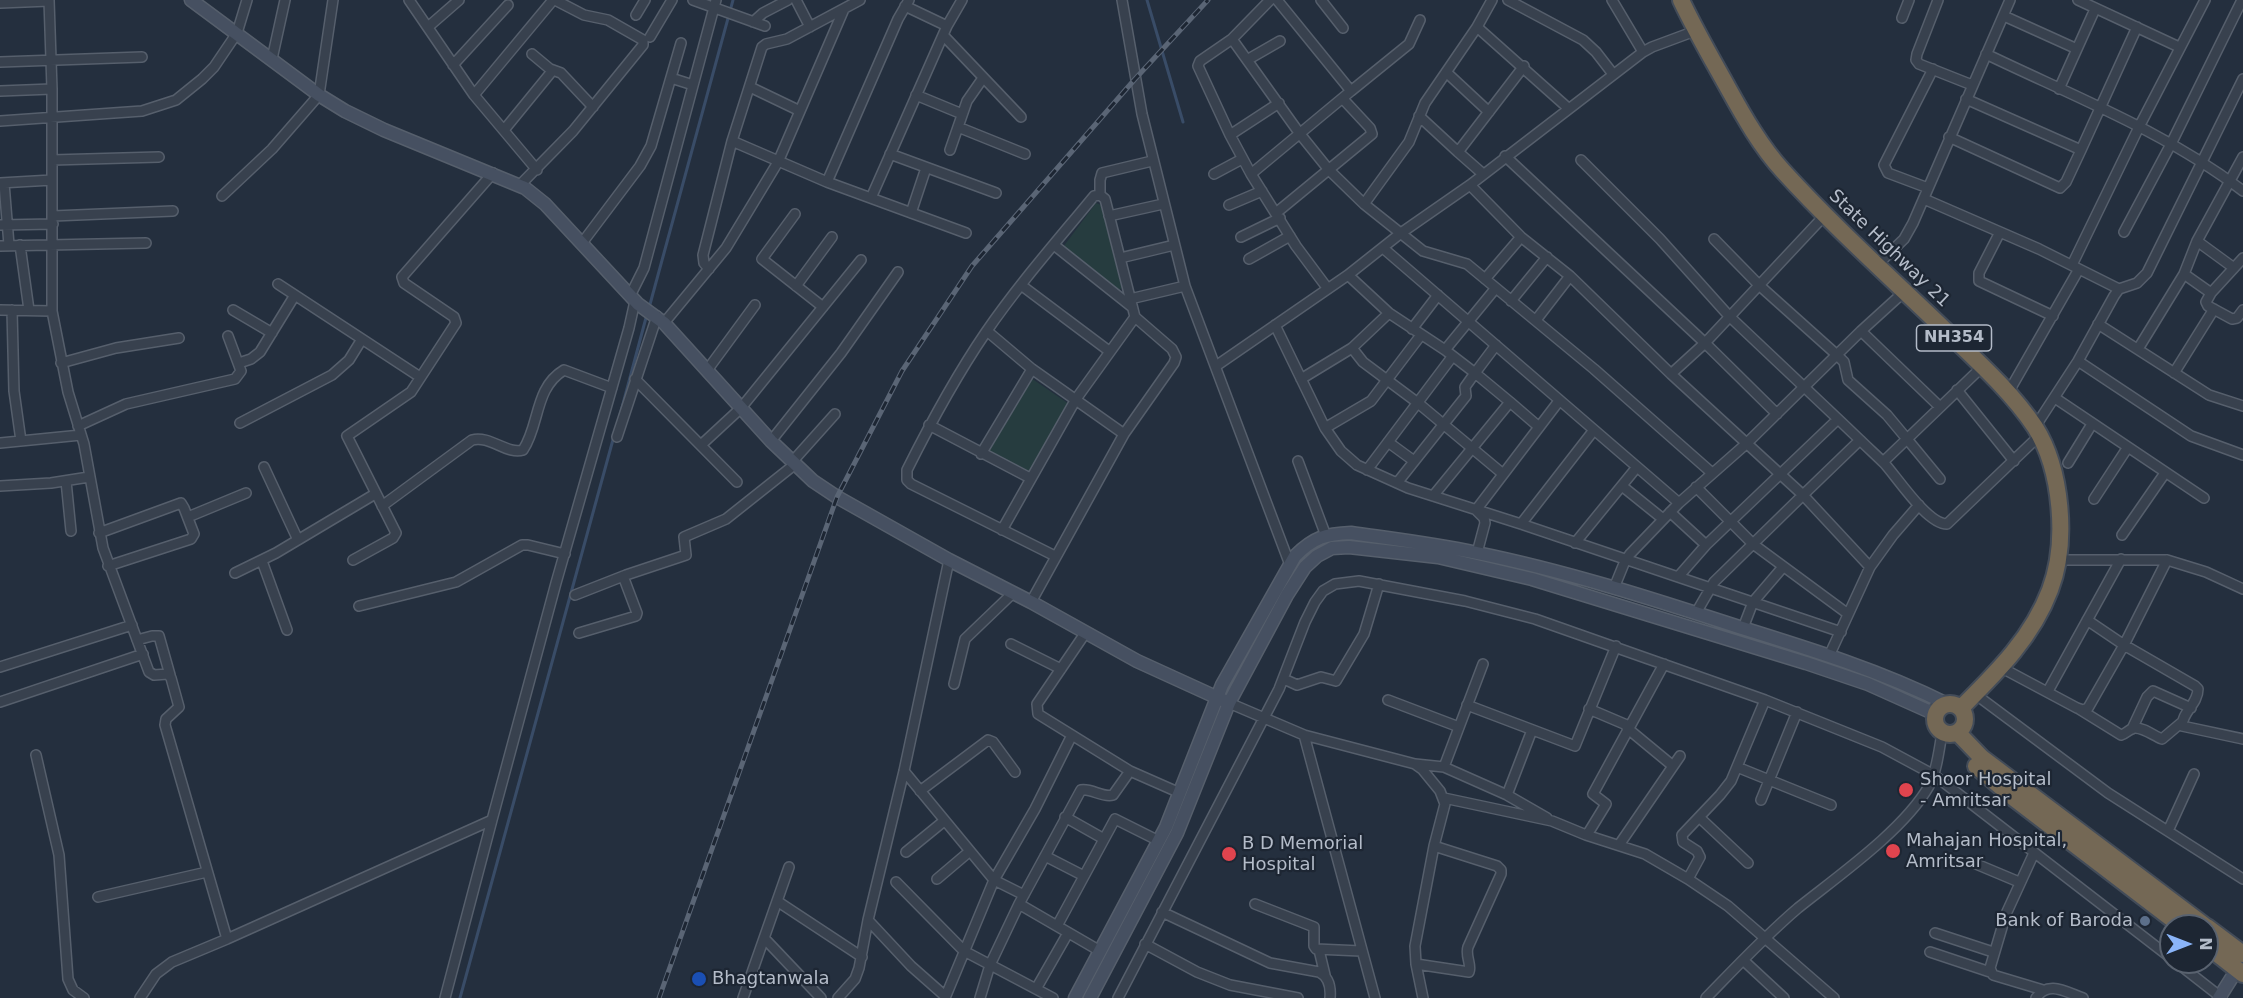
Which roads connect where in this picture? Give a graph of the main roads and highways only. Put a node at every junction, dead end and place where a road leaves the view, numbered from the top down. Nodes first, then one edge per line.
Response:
1 (191, 0) edge
2 (1681, 0) edge
3 (1224, 700) junction
4 (1948, 709) junction
5 (1949, 733) junction
6 (2165, 914) edge
7 (2189, 914) edge
8 (2219, 940) edge
9 (2219, 952) edge
10 (2242, 964) edge
11 (2221, 997) edge
12 (1075, 998) edge
13 (1090, 998) edge

1 - 3 main road
2 - 4 highway, State Highway 21 / NH354
3 - 4 main road
3 - 4 main road
3 - 12 main road
3 - 13 main road
4 - 5 highway
4 - 5 highway
5 - 6 highway
5 - 7 highway
8 - 10 highway
9 - 10 highway
10 - 11 main road

